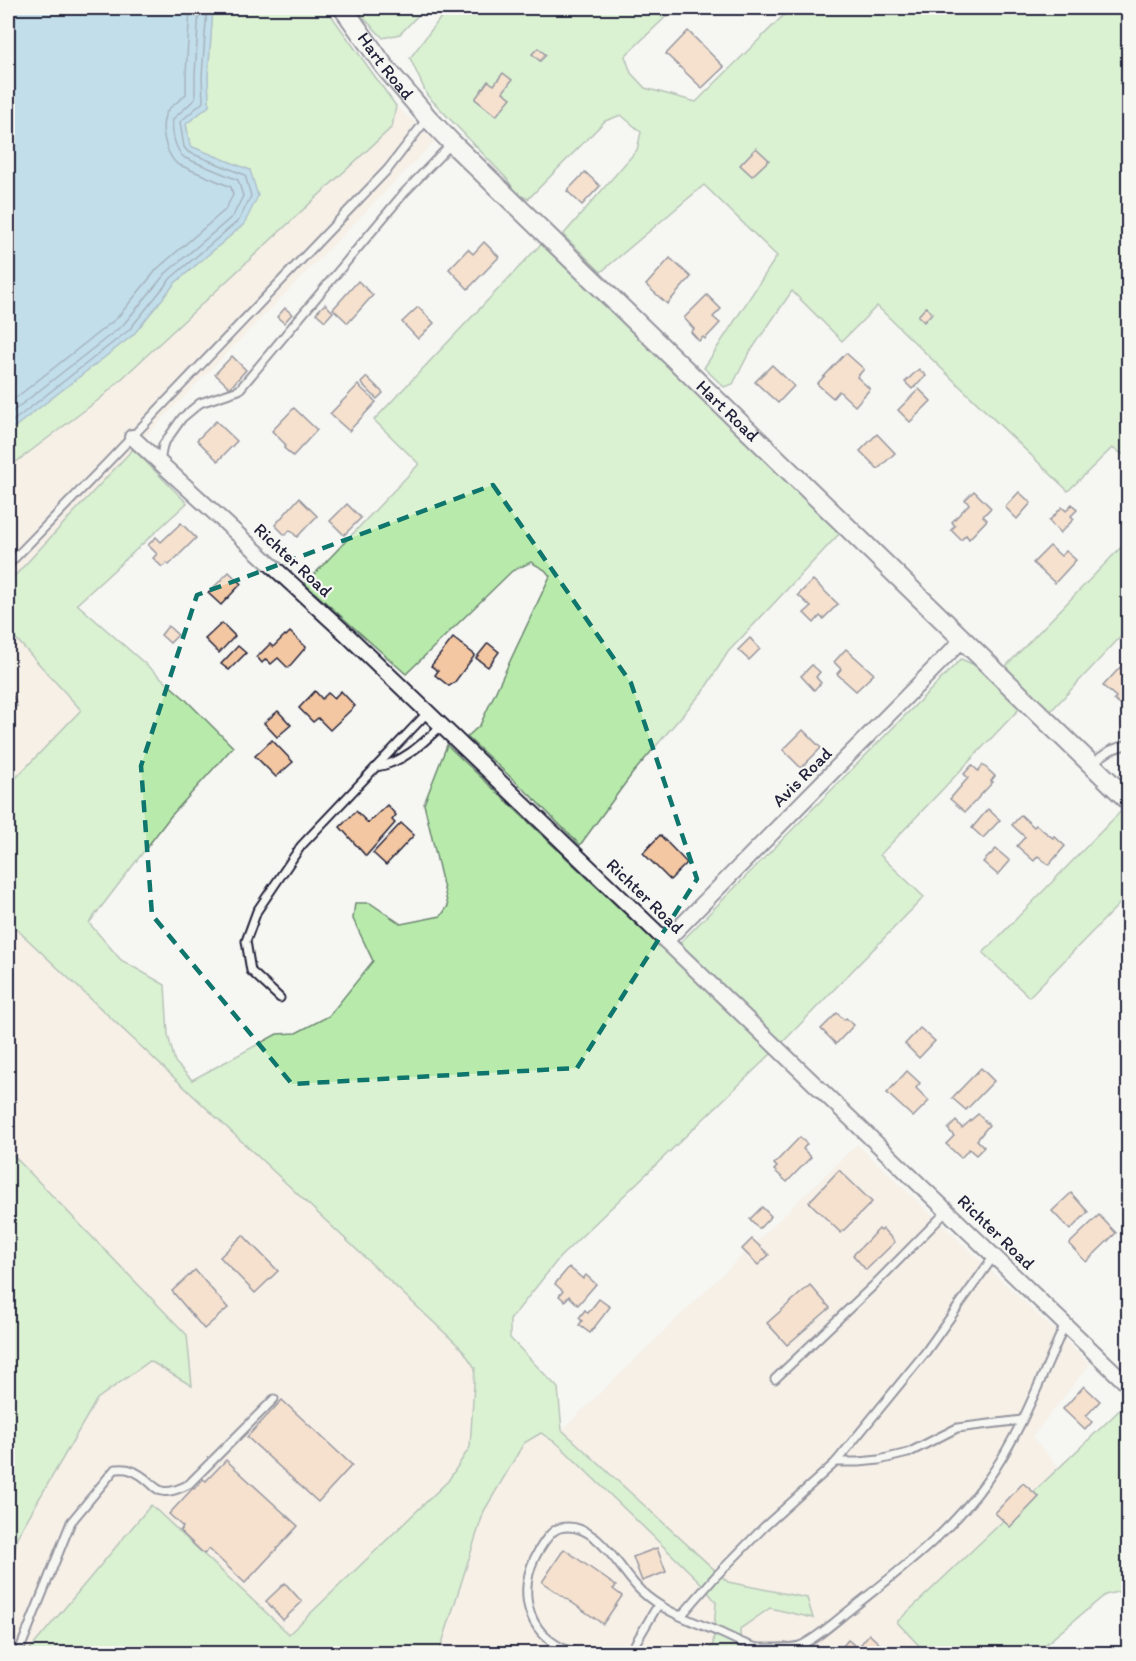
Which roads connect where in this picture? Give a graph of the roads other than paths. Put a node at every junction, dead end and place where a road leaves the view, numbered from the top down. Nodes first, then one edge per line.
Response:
1 (343, 8) edge
2 (428, 118) junction
3 (452, 143) junction
4 (132, 437) junction
5 (160, 463) junction
6 (8, 565) edge
7 (964, 638) junction
8 (428, 712) junction
9 (442, 725) junction
10 (1128, 744) edge
11 (1092, 763) junction
12 (376, 767) junction
13 (1128, 800) edge
14 (666, 941) junction
15 (280, 998) dead end
16 (948, 1210) junction
17 (994, 1256) junction
18 (1065, 1324) junction
19 (775, 1379) dead end
20 (1128, 1385) edge
21 (274, 1399) dead end
22 (1022, 1420) junction
23 (836, 1461) junction
24 (658, 1605) junction
25 (681, 1617) junction
26 (756, 1651) edge
27 (18, 1653) edge
28 (581, 1653) edge
29 (629, 1653) edge

1 - 2 street, Hart Road
2 - 3 street, Hart Road
2 - 4 lane
3 - 5 lane
3 - 7 street, Hart Road
4 - 5 street, Richter Road
4 - 6 lane
5 - 8 street, Richter Road
7 - 11 street, Hart Road
7 - 14 street, Avis Road
8 - 9 street, Richter Road
8 - 12 lane
9 - 12 lane
9 - 14 street, Richter Road
10 - 11 lane
11 - 13 street, Hart Road
12 - 15 lane
14 - 16 street, Richter Road
16 - 17 street, Richter Road
16 - 19 lane
17 - 18 street, Richter Road
17 - 23 lane
18 - 20 street, Richter Road
18 - 22 lane
21 - 27 lane
22 - 23 lane
22 - 26 lane
23 - 25 lane
24 - 25 lane
24 - 28 lane
24 - 29 lane
25 - 26 lane

